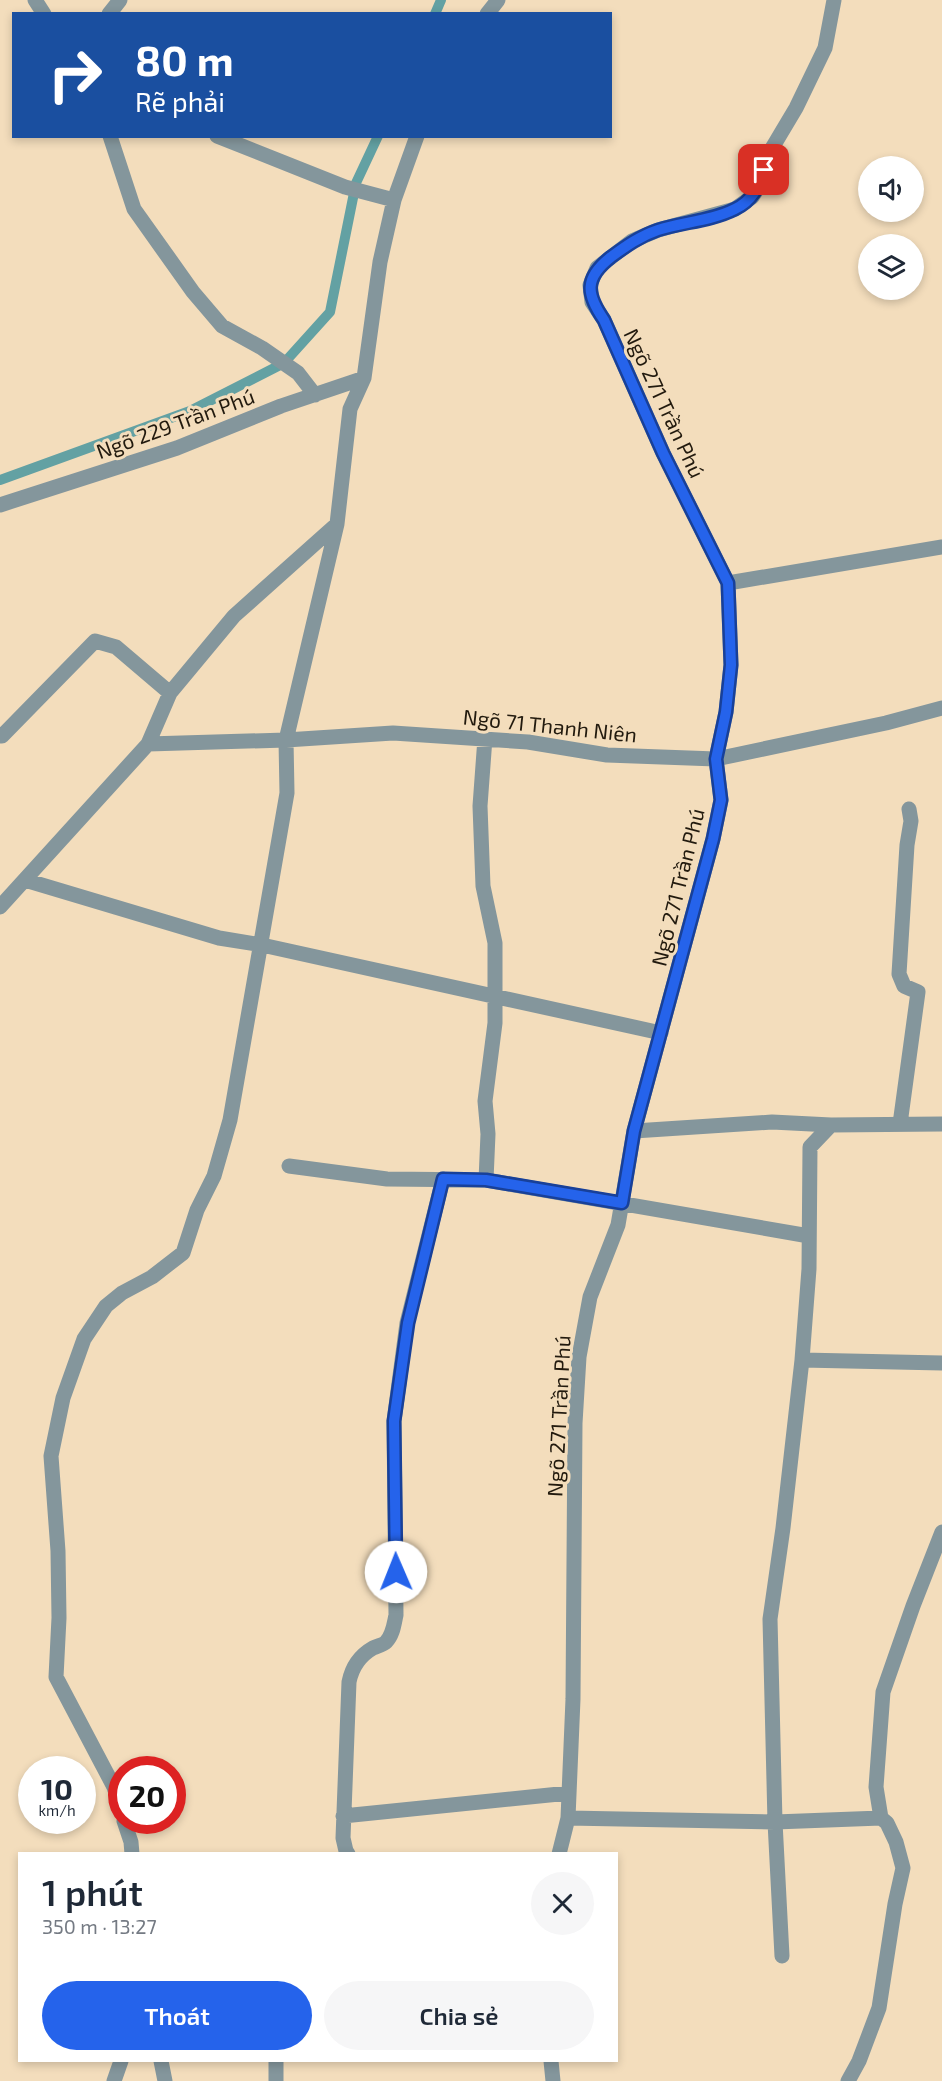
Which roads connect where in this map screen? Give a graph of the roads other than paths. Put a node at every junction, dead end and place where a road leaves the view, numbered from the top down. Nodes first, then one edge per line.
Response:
1 (120, 0) edge
2 (498, 0) edge
3 (834, 0) edge
4 (111, 12) edge
5 (489, 12) edge
6 (111, 138) edge
7 (222, 138) edge
8 (416, 138) edge
9 (386, 198) junction
10 (364, 378) junction
11 (315, 395) junction
12 (0, 505) edge
13 (337, 524) junction
14 (942, 547) edge
15 (728, 583) junction
16 (170, 693) junction
17 (942, 708) edge
18 (0, 736) edge
19 (485, 738) junction
20 (286, 740) junction
21 (148, 744) junction
22 (716, 759) junction
23 (909, 809) dead end
24 (25, 879) junction
25 (0, 907) edge
26 (262, 945) junction
27 (494, 997) junction
28 (661, 1033) junction
29 (900, 1124) junction
30 (942, 1124) edge
31 (831, 1125) junction
32 (634, 1131) junction
33 (290, 1166) dead end
34 (443, 1179) junction
35 (486, 1180) junction
36 (622, 1203) junction
37 (809, 1236) junction
38 (802, 1360) junction
39 (942, 1363) edge
40 (942, 1532) edge
41 (108, 1776) edge
42 (569, 1793) junction
43 (343, 1816) junction
44 (568, 1818) junction
45 (881, 1818) junction
46 (775, 1822) junction
47 (128, 1834) edge
48 (132, 1852) edge
49 (347, 1852) edge
50 (560, 1852) edge
51 (782, 1956) dead end
52 (121, 2062) edge
53 (161, 2062) edge
54 (276, 2062) edge
55 (551, 2062) edge
56 (114, 2081) edge
57 (165, 2081) edge
58 (276, 2081) edge
59 (553, 2081) edge
60 (848, 2081) edge

1 - 4 street
2 - 5 street
3 - 15 street, Ngõ 271 Trần Phú
6 - 11 street
7 - 9 street
8 - 9 street
9 - 10 street
10 - 11 street, Ngõ 229 Trần Phú
10 - 13 street
11 - 12 street, Ngõ 229 Trần Phú
13 - 16 street
13 - 20 street
14 - 15 street
15 - 22 street, Ngõ 271 Trần Phú
16 - 18 street
16 - 21 street
17 - 22 street, Ngõ 71 Thanh Niên
19 - 20 street, Ngõ 71 Thanh Niên
19 - 22 street, Ngõ 71 Thanh Niên
19 - 27 street
20 - 21 street, Ngõ 71 Thanh Niên
20 - 26 street
21 - 24 street
22 - 28 street, Ngõ 271 Trần Phú
23 - 29 street
24 - 25 street
24 - 26 street
26 - 27 street
26 - 41 street
27 - 28 street
27 - 35 street
28 - 32 street, Ngõ 271 Trần Phú
29 - 30 street
29 - 31 street
31 - 32 street
31 - 37 street
32 - 36 street, Ngõ 271 Trần Phú
33 - 34 street
34 - 35 street
34 - 43 street
35 - 36 street
36 - 37 street
36 - 42 street, Ngõ 271 Trần Phú
37 - 38 street
38 - 39 street
38 - 46 street
40 - 45 street
42 - 43 street
42 - 44 street, Ngõ 271 Trần Phú
43 - 49 street
44 - 46 street
44 - 50 street, Ngõ 271 Trần Phú
45 - 46 street
45 - 60 street
46 - 51 street
47 - 48 street
52 - 56 street
53 - 57 street
54 - 58 street
55 - 59 street

